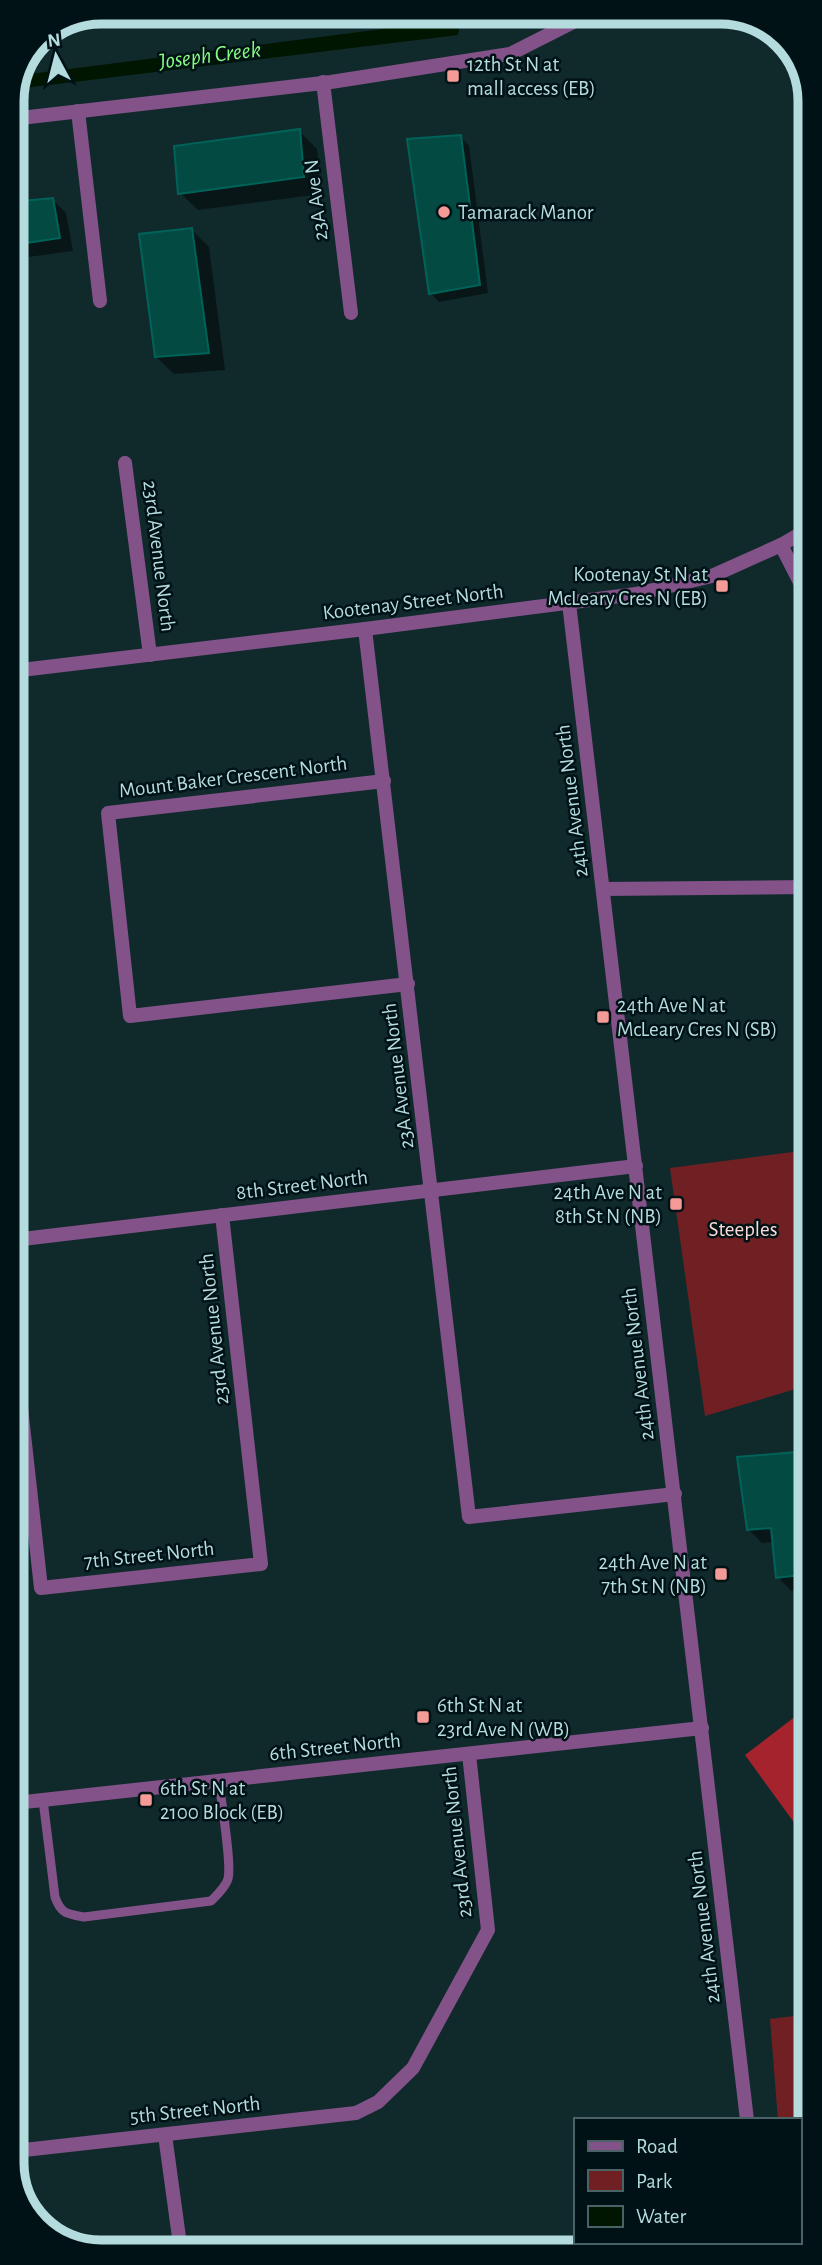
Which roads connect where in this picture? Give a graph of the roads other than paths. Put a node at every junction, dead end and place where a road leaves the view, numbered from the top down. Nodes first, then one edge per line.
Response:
1 (568, 25) edge
2 (323, 82) junction
3 (78, 111) junction
4 (25, 117) edge
5 (100, 300) dead end
6 (351, 313) dead end
7 (125, 463) dead end
8 (798, 535) edge
9 (781, 545) junction
10 (798, 578) edge
11 (569, 603) junction
12 (365, 629) junction
13 (150, 655) junction
14 (25, 670) edge
15 (384, 780) junction
16 (798, 887) edge
17 (603, 889) junction
18 (408, 984) junction
19 (636, 1166) junction
20 (432, 1190) junction
21 (222, 1215) junction
22 (24, 1239) edge
23 (24, 1438) edge
24 (675, 1494) junction
25 (261, 1564) joint
26 (702, 1728) junction
27 (469, 1754) junction
28 (219, 1780) junction
29 (43, 1800) junction
30 (24, 1802) edge
31 (378, 2102) joint
32 (747, 2118) edge
33 (165, 2135) junction
34 (24, 2150) edge
35 (179, 2240) edge

1 - 2 street
2 - 3 street
2 - 6 street, 23A Ave N
3 - 4 street
3 - 5 street
7 - 13 street, 23rd Avenue North
8 - 9 street, Kootenay Street North
9 - 10 street
9 - 11 street, Kootenay Street North
11 - 12 street, Kootenay Street North
11 - 17 street, 24th Avenue North
12 - 13 street, Kootenay Street North
12 - 15 street, 23A Avenue North
13 - 14 street, Kootenay Street North
15 - 18 street, 23A Avenue North
15 - 18 street, Mount Baker Crescent North
16 - 17 street
17 - 19 street, 24th Avenue North
18 - 20 street, 23A Avenue North
19 - 20 street, 8th Street North
19 - 24 street, 24th Avenue North
20 - 21 street, 8th Street North
20 - 24 street, 23A Avenue North
21 - 22 street, 8th Street North
21 - 25 street, 23rd Avenue North
23 - 25 street, 7th Street North
24 - 26 street, 24th Avenue North
26 - 27 street, 6th Street North
26 - 32 street, 24th Avenue North
27 - 28 street, 6th Street North
27 - 31 street, 23rd Avenue North
28 - 29 street, 6th Street North
28 - 29 lane
29 - 30 street, 6th Street North
31 - 33 street, 5th Street North
33 - 34 street, 5th Street North
33 - 35 street

